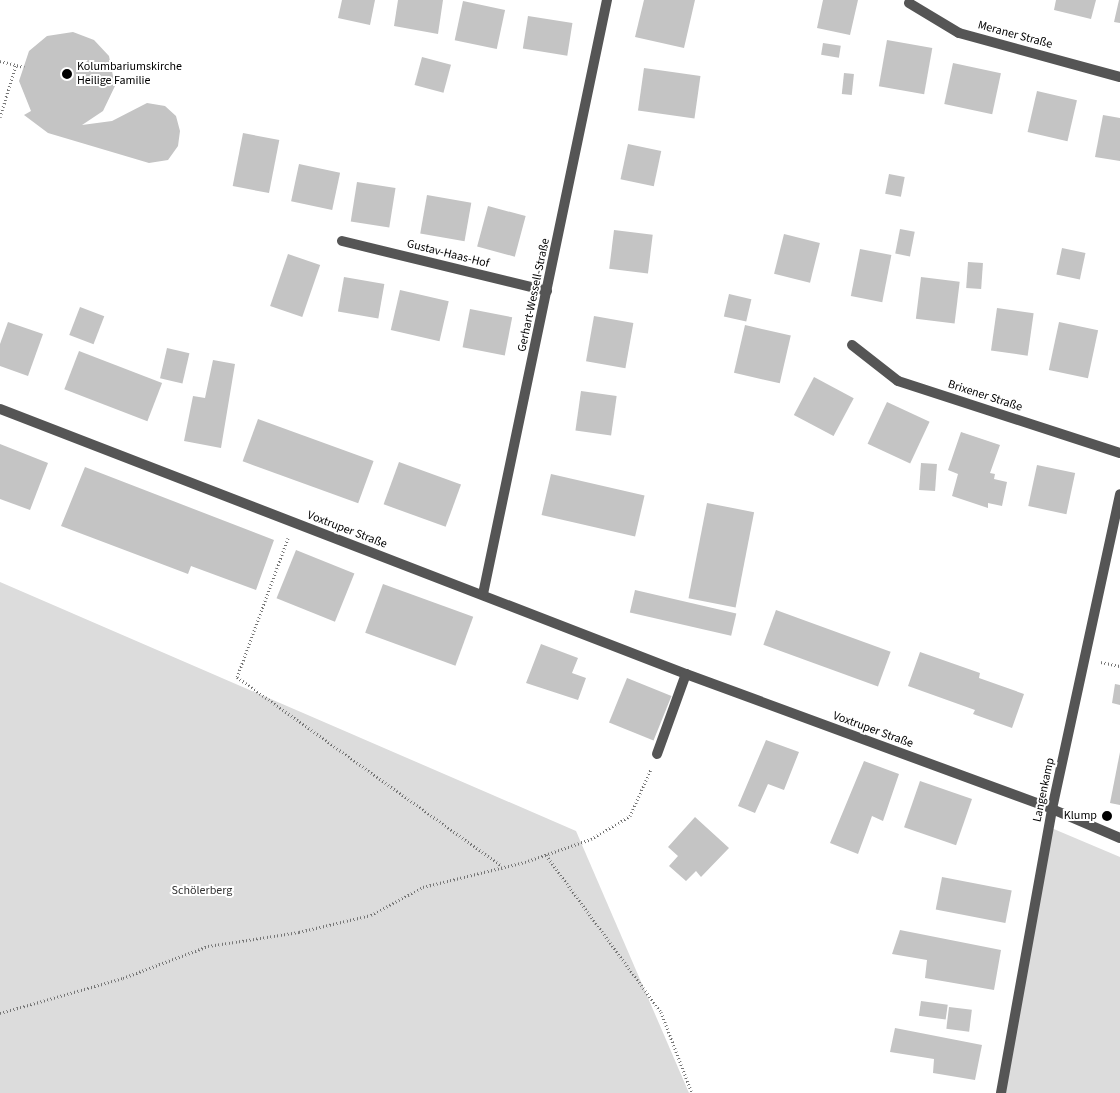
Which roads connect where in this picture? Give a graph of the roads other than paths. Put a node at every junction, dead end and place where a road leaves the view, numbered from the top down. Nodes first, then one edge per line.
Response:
1 (603, 1) edge
2 (909, 3) dead end
3 (1120, 77) edge
4 (342, 242) dead end
5 (547, 291) junction
6 (852, 344) dead end
7 (0, 408) edge
8 (1120, 452) edge
9 (1120, 494) edge
10 (483, 594) junction
11 (686, 674) junction
12 (656, 754) road end
13 (1052, 810) junction
14 (1120, 838) edge
15 (1002, 1093) edge

1 - 5 street, Gerhart-Wessell-Straße
2 - 3 street, Meraner Straße
4 - 5 street, Gustav-Haas-Hof
5 - 10 street, Gerhart-Wessell-Straße
6 - 8 street, Brixener Straße
7 - 10 street, Voxtruper Straße
9 - 13 street, Langenkamp
10 - 11 street, Voxtruper Straße
11 - 12 street
11 - 13 street, Voxtruper Straße
13 - 14 street, Voxtruper Straße
13 - 15 street, Langenkamp

